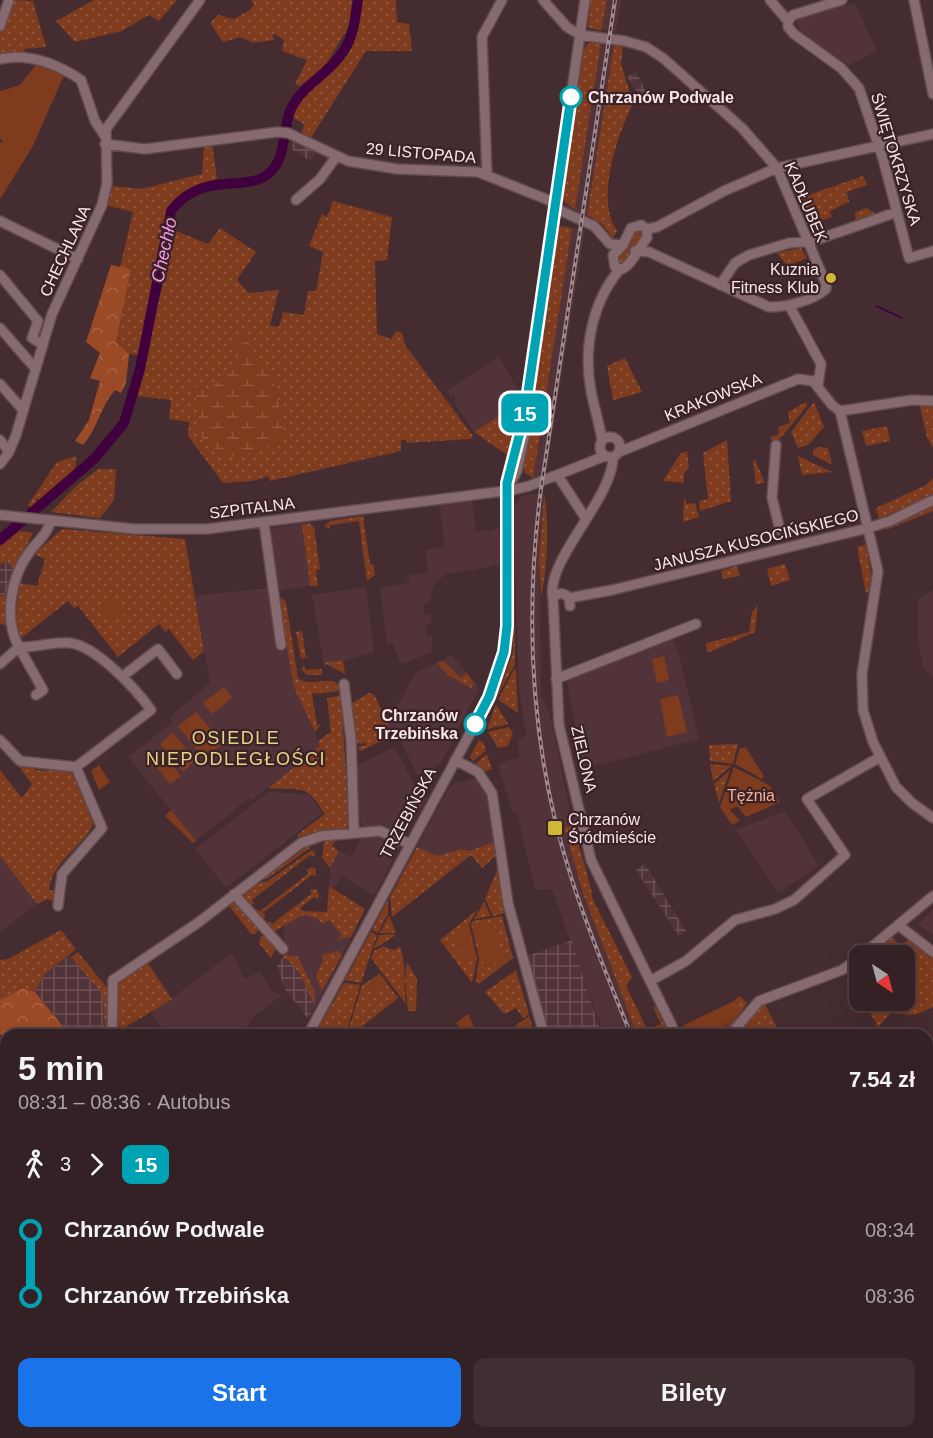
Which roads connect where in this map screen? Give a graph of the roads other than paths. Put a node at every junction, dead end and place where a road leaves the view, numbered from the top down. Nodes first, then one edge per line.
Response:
1 (9, 0) edge
2 (200, 0) edge
3 (502, 0) edge
4 (543, 0) edge
5 (585, 0) edge
6 (770, 0) edge
7 (842, 0) edge
8 (914, 0) edge
9 (788, 21) junction
10 (0, 26) edge
11 (580, 35) junction
12 (0, 59) edge
13 (933, 94) edge
14 (933, 134) edge
15 (105, 139) junction
16 (878, 148) junction
17 (336, 157) junction
18 (777, 168) junction
19 (487, 175) junction
20 (296, 200) dead end
21 (556, 205) junction
22 (897, 212) junction
23 (0, 221) edge
24 (600, 233) junction
25 (647, 235) junction
26 (808, 242) junction
27 (623, 245) junction
28 (635, 251) junction
29 (933, 251) edge
30 (649, 252) junction
31 (78, 259) junction
32 (615, 264) junction
33 (0, 275) edge
34 (720, 285) junction
35 (789, 305) junction
36 (0, 328) edge
37 (43, 345) junction
38 (35, 368) junction
39 (0, 384) edge
40 (818, 385) junction
41 (933, 401) edge
42 (23, 410) junction
43 (840, 411) junction
44 (0, 440) edge
45 (776, 445) dead end
46 (608, 449) junction
47 (9, 452) junction
48 (0, 464) edge
49 (558, 476) junction
50 (507, 490) junction
51 (933, 500) edge
52 (0, 515) edge
53 (586, 519) junction
54 (51, 520) junction
55 (264, 523) junction
56 (868, 528) junction
57 (780, 530) dead end
58 (562, 601) junction
59 (696, 624) dead end
60 (281, 645) dead end
61 (19, 647) junction
62 (0, 664) edge
63 (177, 674) dead end
64 (123, 676) junction
65 (556, 679) junction
66 (344, 684) dead end
67 (36, 695) dead end
68 (0, 740) edge
69 (880, 757) junction
70 (455, 760) junction
71 (76, 767) junction
72 (933, 818) edge
73 (354, 832) junction
74 (410, 844) junction
75 (234, 894) junction
76 (933, 896) edge
77 (58, 906) dead end
78 (897, 925) junction
79 (873, 945) edge
80 (284, 949) dead end
81 (933, 952) edge
82 (849, 965) edge
83 (650, 981) junction
84 (112, 1029) edge
85 (311, 1029) edge
86 (542, 1029) edge
87 (672, 1029) edge
88 (735, 1029) edge

1 - 10 street
2 - 15 street
3 - 19 street
4 - 11 street
5 - 11 street
6 - 9 street, ŚWIĘTOKRZYSKA
7 - 9 street
8 - 13 street
9 - 16 street, ŚWIĘTOKRZYSKA
11 - 18 street, KADŁUBEK
11 - 21 street
12 - 15 street
14 - 16 street
15 - 17 street, 29 LISTOPADA
15 - 31 street, CHECHLANA
16 - 18 street
16 - 22 street, ŚWIĘTOKRZYSKA
17 - 19 street, 29 LISTOPADA
17 - 20 street
18 - 25 street
18 - 26 street, KADŁUBEK
19 - 21 street, 29 LISTOPADA
21 - 24 street, 29 LISTOPADA
21 - 50 street
22 - 26 street
22 - 29 street, ŚWIĘTOKRZYSKA
23 - 31 street
24 - 27 street, 29 LISTOPADA
24 - 32 street
25 - 27 street
25 - 28 street
25 - 30 street
26 - 34 street
26 - 35 street, KADŁUBEK
27 - 32 street
28 - 30 street
28 - 32 street
30 - 34 street
31 - 37 street, CHECHLANA
32 - 46 street
33 - 37 street
34 - 35 street
35 - 40 street
36 - 38 street
37 - 38 street, CHECHLANA
38 - 42 street, CHECHLANA
39 - 42 street
40 - 43 street
40 - 46 street, KRAKOWSKA
41 - 43 street
42 - 47 street, CHECHLANA
43 - 56 street
44 - 47 street
45 - 57 street
46 - 49 street, KRAKOWSKA
46 - 53 street
47 - 48 street, CHECHLANA
49 - 50 street, KRAKOWSKA
49 - 53 street
50 - 55 street, SZPITALNA
50 - 70 street, TRZEBIŃSKA
51 - 56 street, JANUSZA KUSOCIŃSKIEGO
52 - 54 street, SZPITALNA
53 - 58 street
54 - 55 street, SZPITALNA
54 - 61 street
55 - 60 street
56 - 58 street, JANUSZA KUSOCIŃSKIEGO
56 - 69 street
58 - 65 street, ZIELONA
59 - 65 street
61 - 62 street
61 - 64 street
61 - 67 street
63 - 64 street
64 - 71 street
65 - 83 street, ZIELONA
66 - 73 street
68 - 71 street
69 - 72 street
69 - 83 street
70 - 74 street, TRZEBIŃSKA
70 - 86 street
71 - 77 street
73 - 74 street
73 - 75 street
74 - 85 street, TRZEBIŃSKA
75 - 80 street
75 - 84 street
76 - 78 street
78 - 79 street
78 - 81 street
82 - 88 street
83 - 87 street, ZIELONA

